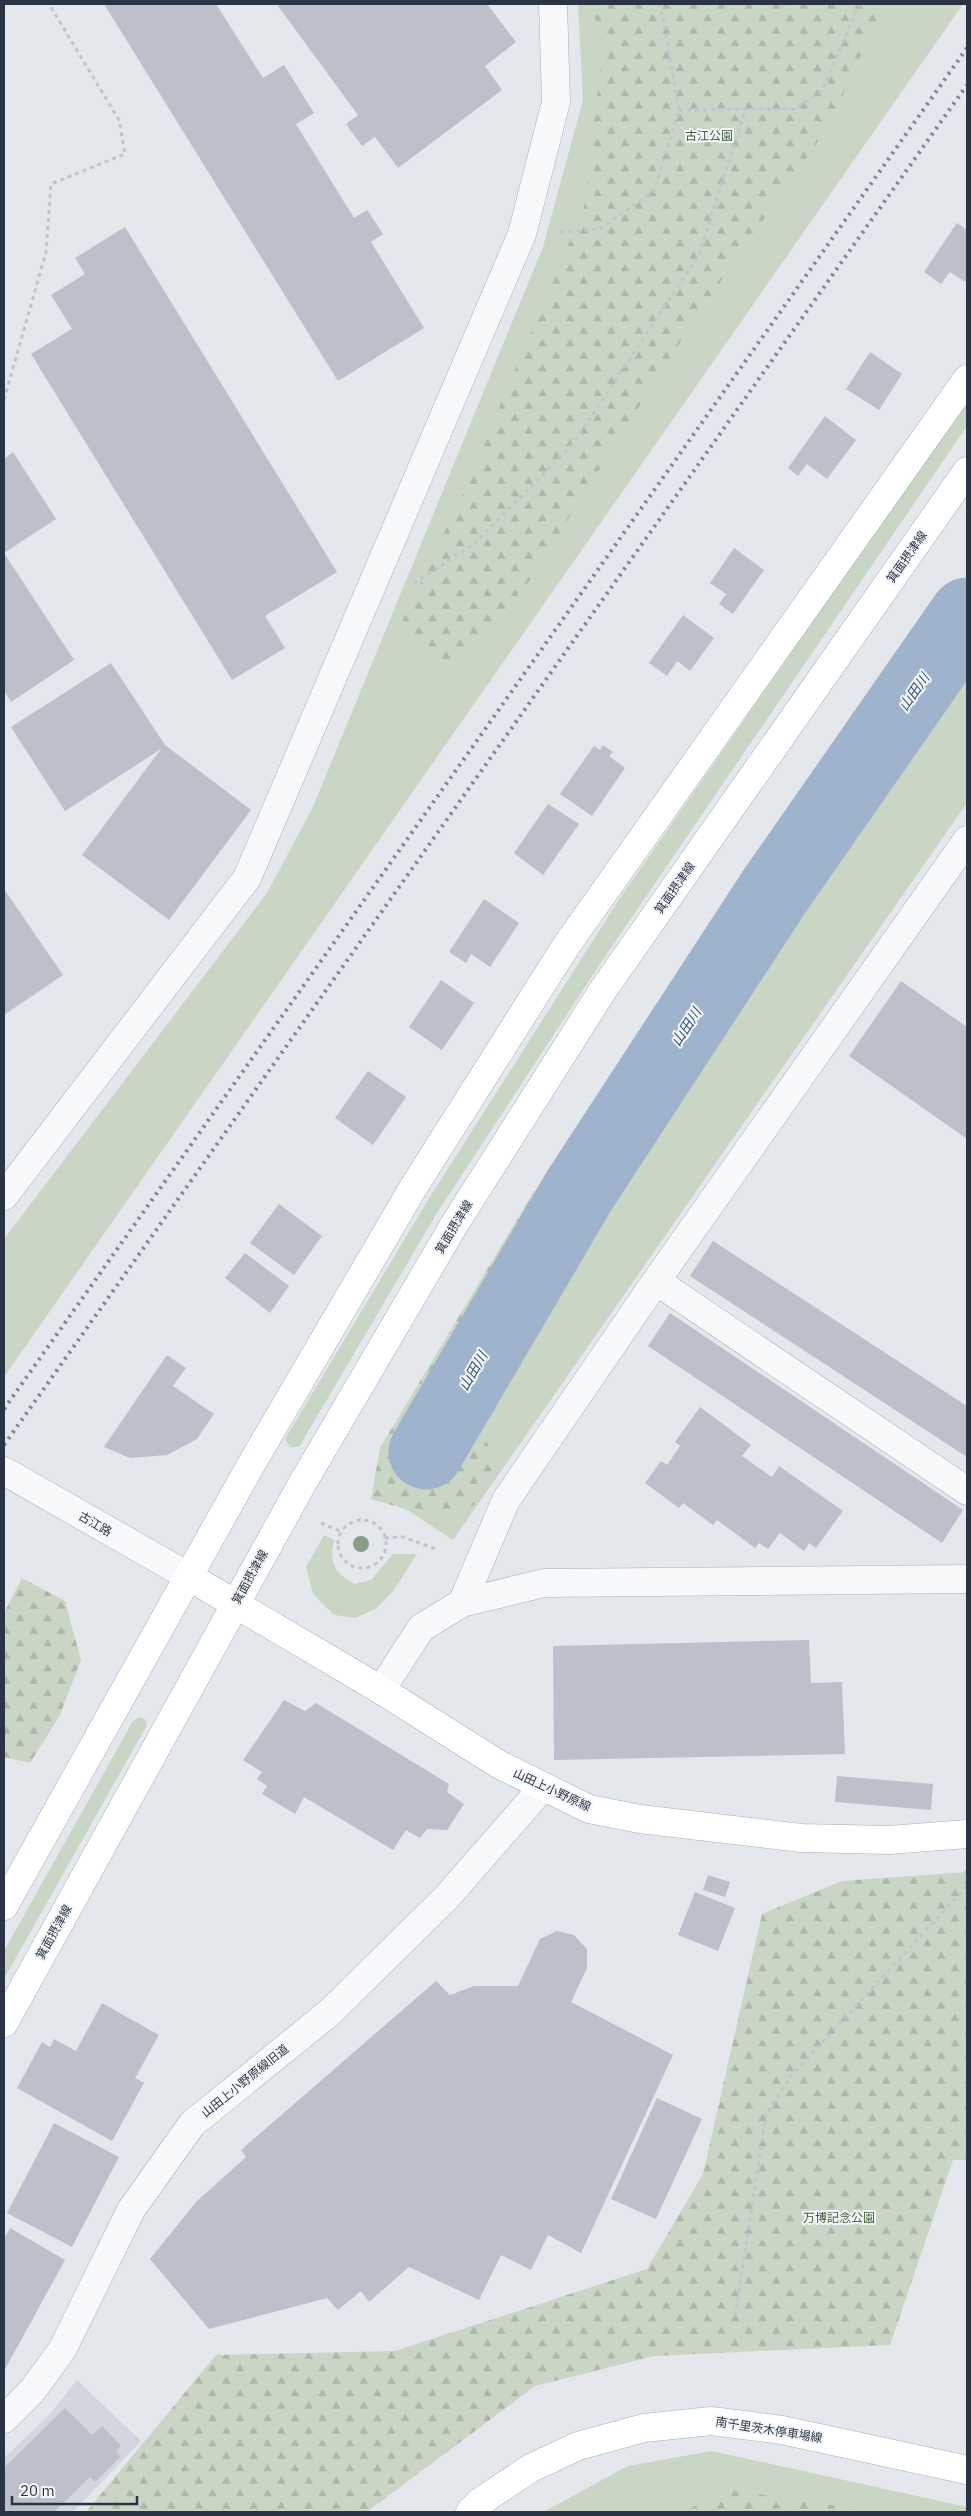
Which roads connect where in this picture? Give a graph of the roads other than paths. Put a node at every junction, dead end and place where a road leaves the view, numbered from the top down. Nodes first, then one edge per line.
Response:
1 (553, 4) edge
2 (967, 379) edge
3 (967, 471) edge
4 (967, 840) edge
5 (4, 1196) edge
6 (656, 1281) junction
7 (4, 1471) edge
8 (967, 1491) edge
9 (188, 1576) junction
10 (967, 1579) edge
11 (462, 1603) junction
12 (235, 1604) junction
13 (381, 1690) junction
14 (543, 1787) junction
15 (967, 1834) edge
16 (4, 1906) edge
17 (4, 2023) edge
18 (4, 2419) edge
19 (967, 2470) edge
20 (470, 2512) edge

1 - 5 street
2 - 9 main road
3 - 12 main road, 箕面摂津線
4 - 6 street
6 - 8 street
6 - 11 street
7 - 9 street, 古江路
9 - 12 main road, 山田上小野原線
9 - 16 main road
10 - 11 street
11 - 13 street
12 - 13 main road, 山田上小野原線
12 - 17 main road, 箕面摂津線
13 - 14 main road, 山田上小野原線
14 - 15 main road, 山田上小野原線
14 - 18 street, 山田上小野原線旧道
19 - 20 main road, 南千里茨木停車場線

